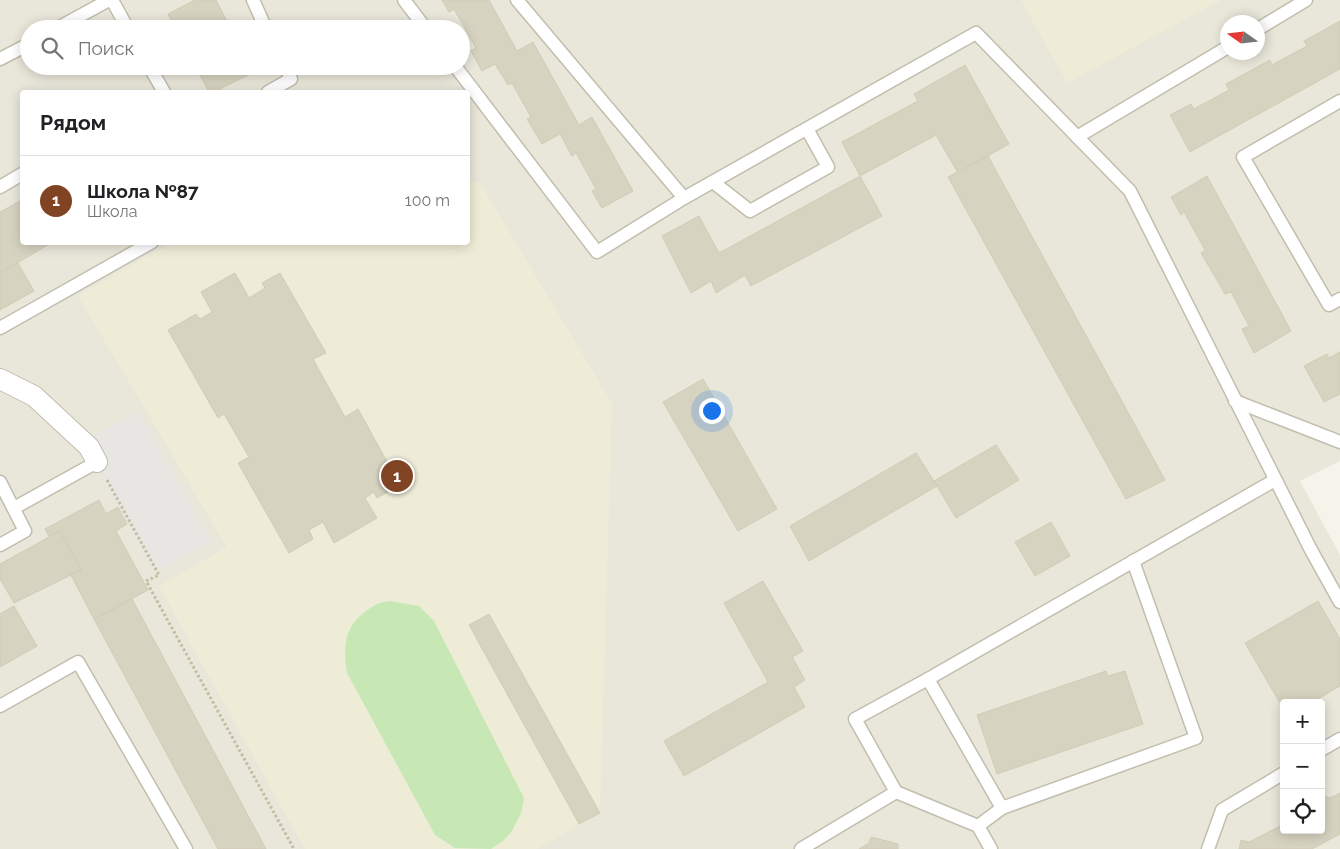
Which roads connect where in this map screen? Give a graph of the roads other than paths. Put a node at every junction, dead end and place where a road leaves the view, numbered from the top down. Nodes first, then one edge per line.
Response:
1 (110, 0) edge
2 (253, 0) edge
3 (404, 0) edge
4 (517, 0) edge
5 (1306, 0) edge
6 (73, 20) edge
7 (122, 20) edge
8 (262, 20) edge
9 (419, 20) edge
10 (1265, 25) edge
11 (20, 49) edge
12 (1220, 52) edge
13 (0, 59) edge
14 (154, 75) edge
15 (289, 75) edge
16 (462, 75) edge
17 (163, 90) edge
18 (272, 90) edge
19 (1340, 101) edge
20 (807, 129) junction
21 (1077, 137) junction
22 (20, 175) edge
23 (714, 182) junction
24 (0, 187) edge
25 (684, 198) junction
26 (147, 245) edge
27 (1340, 299) edge
28 (0, 328) edge
29 (0, 380) edge
30 (1236, 401) junction
31 (1340, 442) edge
32 (97, 462) joint
33 (1275, 480) junction
34 (0, 482) edge
35 (14, 508) junction
36 (0, 545) edge
37 (1133, 561) junction
38 (1340, 602) edge
39 (928, 679) junction
40 (0, 706) edge
41 (1340, 739) edge
42 (1325, 748) edge
43 (1280, 775) edge
44 (896, 792) junction
45 (1002, 808) junction
46 (978, 826) junction
47 (186, 849) edge
48 (801, 849) edge
49 (991, 849) edge
50 (1208, 849) edge

1 - 6 lane
1 - 7 lane
2 - 8 lane
3 - 9 lane
4 - 25 lane
5 - 10 lane
11 - 13 lane
12 - 21 lane
14 - 17 lane
15 - 18 lane
16 - 25 lane
19 - 27 lane
20 - 21 lane
20 - 23 lane
20 - 23 lane
21 - 30 lane
22 - 24 lane
23 - 25 lane
26 - 28 lane
29 - 32 street
30 - 31 lane
30 - 33 lane
32 - 35 lane
33 - 37 lane
33 - 38 lane
34 - 35 lane
35 - 36 lane
37 - 39 lane
37 - 45 lane
39 - 44 lane
39 - 45 lane
40 - 47 lane
41 - 42 lane
43 - 50 lane
44 - 46 lane
44 - 48 lane
45 - 46 lane
46 - 49 lane

